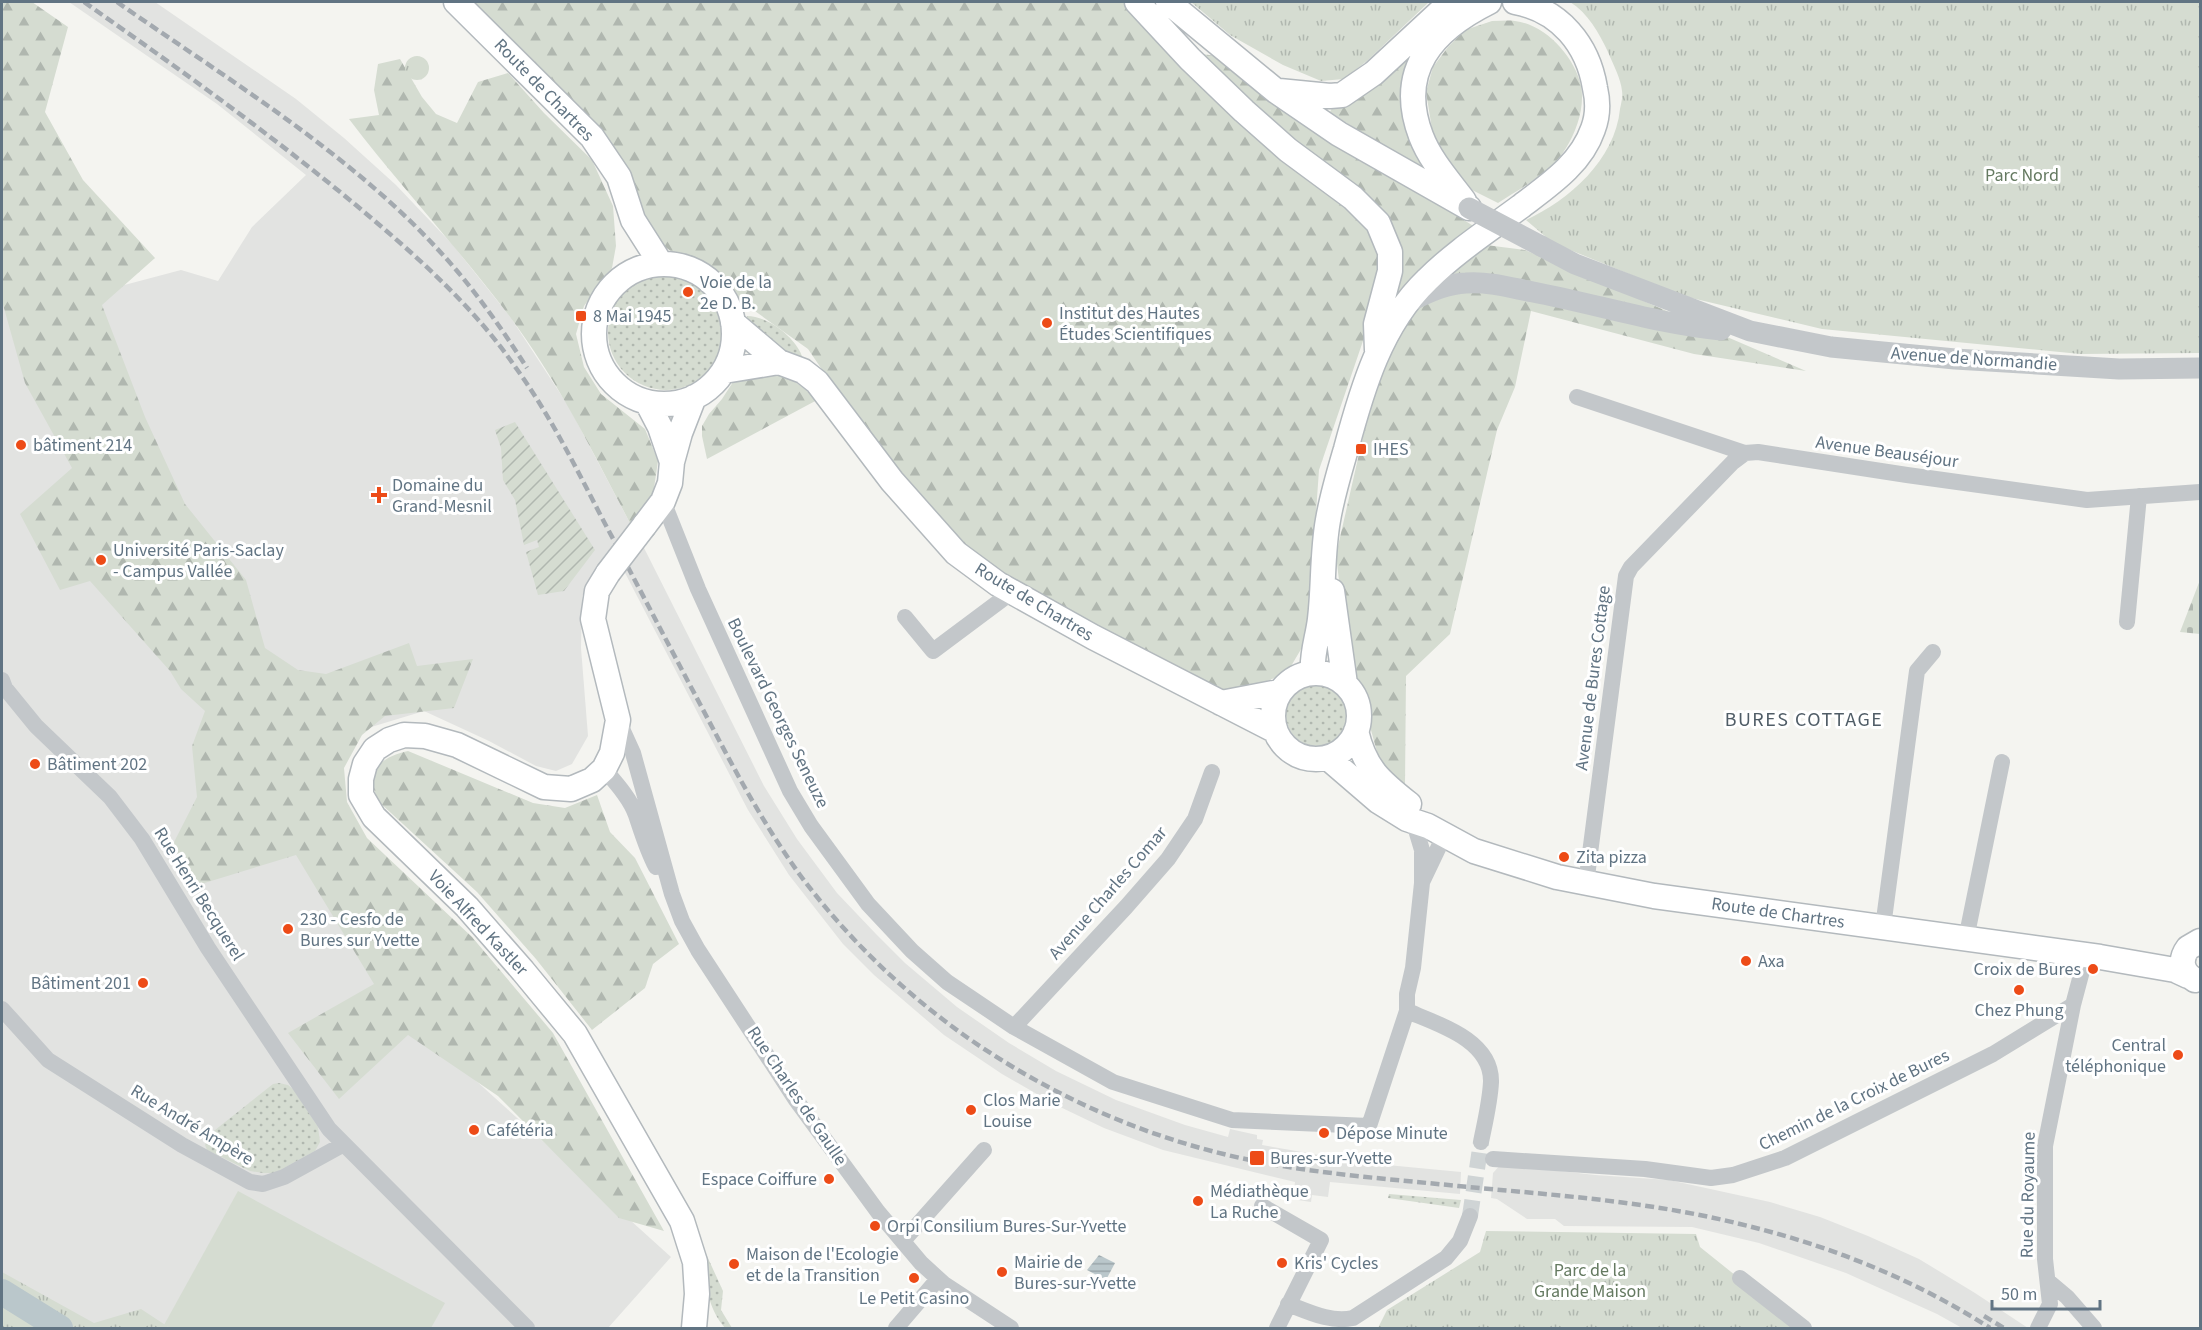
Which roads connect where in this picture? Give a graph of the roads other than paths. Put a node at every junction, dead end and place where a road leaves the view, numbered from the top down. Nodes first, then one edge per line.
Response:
1 (456, 2) edge
2 (1137, 2) edge
3 (1168, 2) edge
4 (1465, 2) edge
5 (1489, 2) edge
6 (1515, 2) edge
7 (1276, 91) junction
8 (1469, 208) junction
9 (633, 220) junction
10 (661, 264) junction
11 (628, 273) junction
12 (1407, 302) junction
13 (733, 323) junction
14 (1750, 331) junction
15 (1378, 353) junction
16 (779, 362) junction
17 (2200, 368) edge
18 (724, 371) junction
19 (1577, 397) dead end
20 (694, 398) junction
21 (648, 402) junction
22 (1745, 453) junction
23 (672, 462) junction
24 (2200, 492) edge
25 (2139, 496) junction
26 (663, 501) junction
27 (1323, 565) junction
28 (1012, 592) junction
29 (905, 617) dead end
30 (2127, 622) dead end
31 (1933, 652) dead end
32 (1313, 673) junction
33 (2, 680) edge
34 (1345, 684) junction
35 (1279, 693) junction
36 (1221, 703) junction
37 (618, 720) junction
38 (1274, 730) junction
39 (1356, 731) junction
40 (1328, 758) junction
41 (2002, 762) dead end
42 (604, 769) junction
43 (1212, 772) dead end
44 (1426, 827) junction
45 (1422, 883) junction
46 (1586, 884) junction
47 (672, 894) junction
48 (1883, 927) junction
49 (1966, 939) junction
50 (2195, 942) edge
51 (2086, 956) junction
52 (2138, 963) junction
53 (2194, 979) edge
54 (2073, 1005) junction
55 (2, 1009) edge
56 (1407, 1011) junction
57 (1014, 1027) junction
58 (1481, 1142) tunnel mouth
59 (344, 1144) junction
60 (984, 1150) dead end
61 (1493, 1159) dead end
62 (1262, 1206) dead end
63 (1470, 1215) tunnel mouth
64 (903, 1241) junction
65 (1740, 1278) dead end
66 (2048, 1281) junction
67 (941, 1282) junction
68 (1288, 1304) junction
69 (527, 1329) edge
70 (694, 1329) edge
71 (896, 1329) edge
72 (1011, 1329) edge
73 (1277, 1329) edge
74 (1804, 1329) edge
75 (2038, 1329) edge
76 (2094, 1329) edge

1 - 9 main road, Route de Chartres
2 - 15 main road
3 - 7 main road
4 - 7 main road
5 - 8 main road
6 - 12 main road
7 - 8 main road
8 - 14 street, bridge
9 - 10 main road, Route de Chartres
9 - 11 main road, Route de Chartres
10 - 11 main road
10 - 13 main road
11 - 21 main road
12 - 14 street
12 - 15 main road
13 - 16 main road, Route de Chartres
13 - 18 main road
14 - 17 street, Avenue de Normandie
15 - 27 main road
16 - 18 main road
16 - 28 main road, Route de Chartres
18 - 20 main road
19 - 22 street, Avenue Beauséjour
20 - 21 main road
20 - 23 main road, Rue Charles de Gaulle
21 - 23 main road, Rue Charles de Gaulle
22 - 25 street, Avenue Beauséjour
22 - 46 street, Avenue de Bures Cottage
23 - 26 main road, Rue Charles de Gaulle
24 - 25 street, Avenue Beauséjour
25 - 30 street
26 - 37 main road, Rue Charles de Gaulle, bridge
26 - 57 street, Boulevard Georges Seneuze
27 - 32 main road
27 - 34 main road
28 - 29 street
28 - 36 main road, Route de Chartres
31 - 48 street
32 - 34 main road
32 - 35 main road
33 - 59 street, Rue Henri Becquerel
34 - 39 main road
35 - 36 main road
35 - 38 main road
36 - 38 main road, Route de Chartres
37 - 42 main road, Rue Charles de Gaulle
37 - 47 street, Rue Charles de Gaulle
38 - 40 main road
39 - 40 main road
39 - 44 main road, Route de Chartres
40 - 44 main road, Route de Chartres
41 - 49 street
42 - 47 street, Rue Charles de Gaulle
42 - 70 main road, Voie Alfred Kastler
43 - 57 street, Avenue Charles Comar
44 - 45 street
44 - 45 street
44 - 46 main road, Route de Chartres
45 - 56 street
46 - 48 main road, Route de Chartres
47 - 64 street, Rue Charles de Gaulle
48 - 49 main road, Route de Chartres
49 - 51 main road, Route de Chartres
50 - 52 main road, Route de Chartres
50 - 53 main road
51 - 52 main road, Route de Chartres
51 - 54 street, Rue du Royaume
52 - 53 main road, Route de Chartres
54 - 61 street, Chemin de la Croix de Bures
54 - 66 street, Rue du Royaume
55 - 59 street, Rue André Ampère
56 - 57 street, Boulevard Georges Seneuze
56 - 58 street
59 - 69 street
60 - 64 street
62 - 68 street
63 - 68 street
64 - 67 street, Rue Charles de Gaulle
65 - 74 street
66 - 75 street, Rue du Royaume
66 - 76 street
67 - 71 street
67 - 72 street, Rue Charles de Gaulle
68 - 73 street

